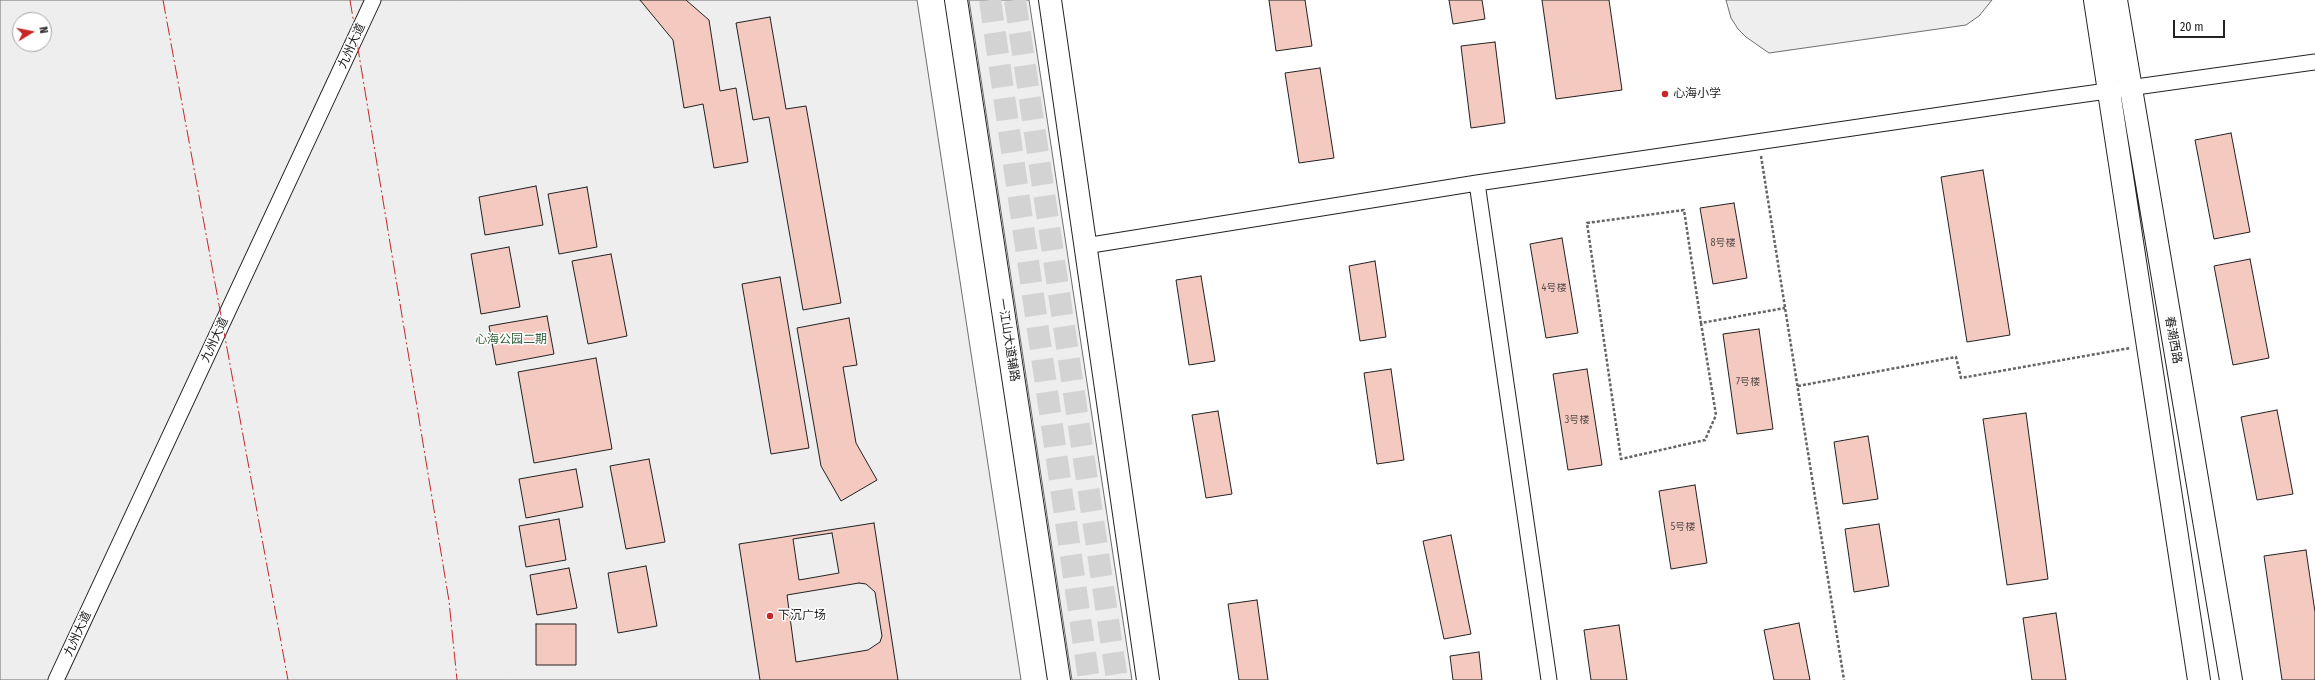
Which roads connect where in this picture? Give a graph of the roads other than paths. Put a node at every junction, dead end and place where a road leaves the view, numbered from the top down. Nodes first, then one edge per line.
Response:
1 (373, 0) edge
2 (956, 0) edge
3 (1050, 0) edge
4 (2095, 0) edge
5 (2116, 0) edge
6 (2315, 62) edge
7 (2120, 90) junction
8 (1477, 183) junction
9 (1085, 246) junction
10 (56, 680) edge
11 (1059, 680) edge
12 (1148, 680) edge
13 (1549, 680) edge
14 (2199, 680) edge
15 (2231, 680) edge

1 - 10 street, 九州大道
2 - 11 main road, 一江山大道辅路
3 - 9 main road
4 - 7 main road, 春潮西路
5 - 7 main road, 春潮西路
6 - 7 street
7 - 8 street
7 - 14 main road, 春潮西路
7 - 15 main road, 春潮西路
8 - 9 street
8 - 13 street
9 - 12 main road

